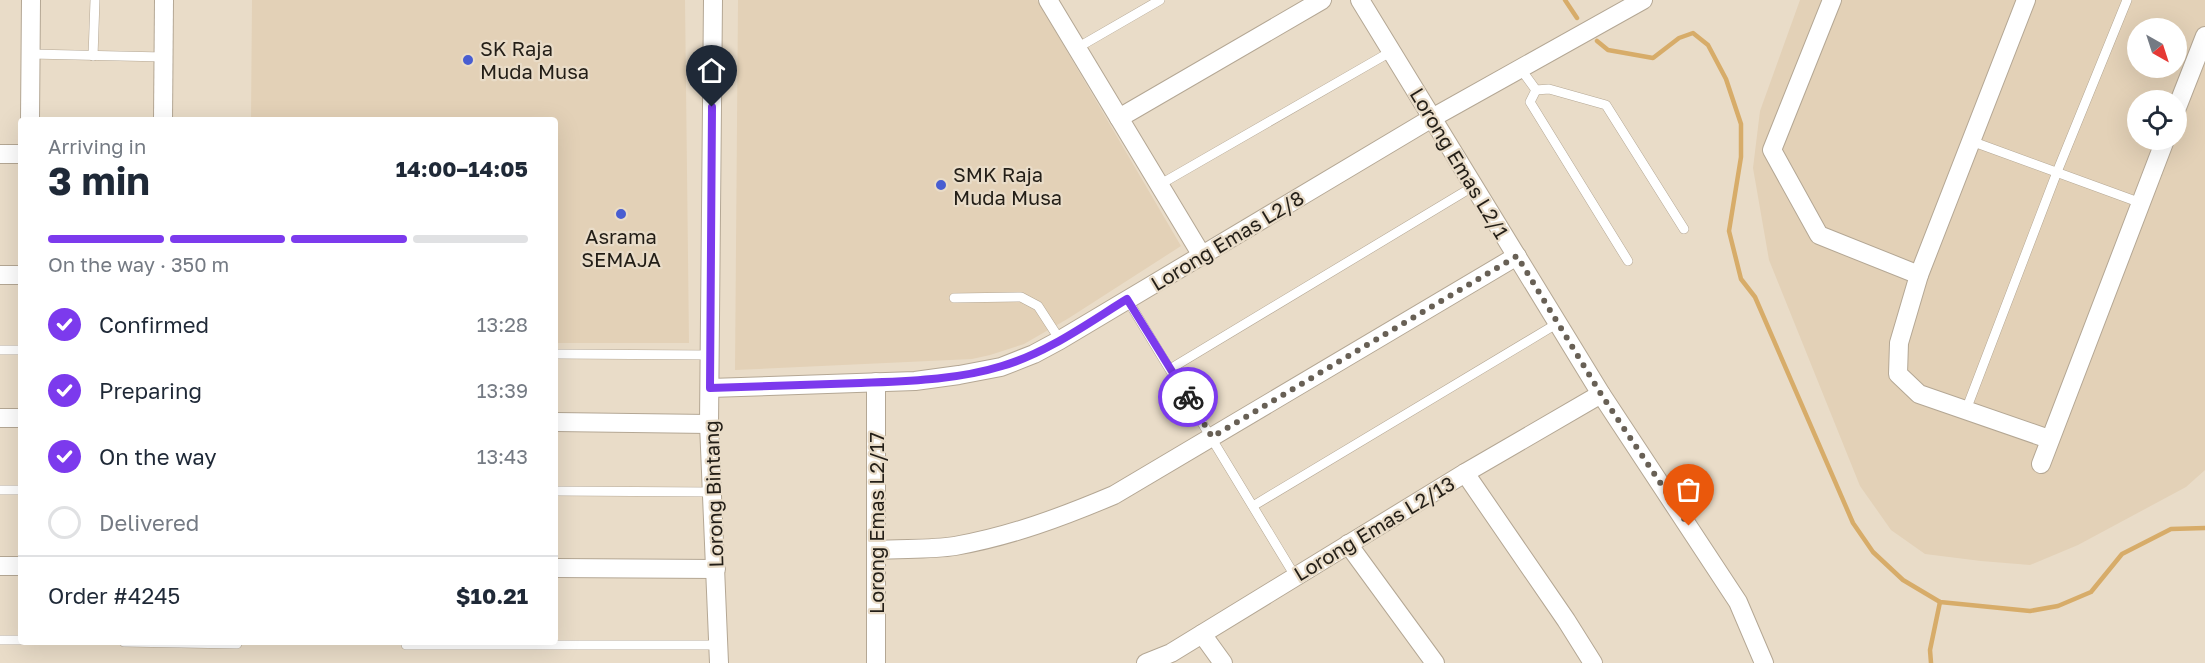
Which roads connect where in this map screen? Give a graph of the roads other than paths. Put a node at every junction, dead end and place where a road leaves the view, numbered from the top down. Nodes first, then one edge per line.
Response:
1 (31, 0) edge
2 (95, 0) edge
3 (164, 0) edge
4 (714, 0) edge
5 (1048, 0) edge
6 (1160, 0) edge
7 (1322, 0) edge
8 (1360, 0) edge
9 (1643, 0) edge
10 (1832, 0) edge
11 (2026, 0) edge
12 (2127, 0) edge
13 (2205, 36) edge
14 (1077, 48) junction
15 (1392, 51) junction
16 (31, 54) junction
17 (93, 56) junction
18 (164, 57) junction
19 (1520, 68) junction
20 (1536, 90) junction
21 (2184, 90) edge
22 (30, 117) edge
23 (164, 117) edge
24 (1119, 118) junction
25 (1432, 118) junction
26 (1971, 141) junction
27 (2161, 150) edge
28 (0, 154) edge
29 (18, 154) edge
30 (2057, 172) junction
31 (1160, 185) junction
32 (1473, 186) junction
33 (2140, 203) junction
34 (1684, 229) dead end
35 (1202, 254) junction
36 (1517, 256) junction
37 (1628, 261) dead end
38 (0, 275) edge
39 (18, 275) edge
40 (1919, 275) junction
41 (954, 298) dead end
42 (1127, 299) junction
43 (1558, 323) junction
44 (1060, 340) junction
45 (0, 350) edge
46 (18, 350) edge
47 (558, 354) edge
48 (710, 355) junction
49 (1170, 369) junction
50 (876, 382) junction
51 (710, 388) junction
52 (1601, 394) junction
53 (1966, 410) junction
54 (0, 418) edge
55 (18, 418) edge
56 (558, 422) edge
57 (709, 424) junction
58 (1212, 437) junction
59 (2049, 439) junction
60 (2041, 464) dead end
61 (1465, 473) junction
62 (0, 489) edge
63 (18, 490) edge
64 (558, 491) edge
65 (712, 492) junction
66 (1253, 506) junction
67 (1348, 544) junction
68 (876, 550) junction
69 (0, 566) edge
70 (18, 566) edge
71 (558, 568) edge
72 (716, 569) junction
73 (1294, 576) junction
74 (1202, 634) junction
75 (0, 640) edge
76 (18, 640) edge
77 (406, 645) edge
78 (719, 654) edge
79 (876, 663) edge
80 (1146, 663) edge
81 (1222, 663) edge
82 (1435, 663) edge
83 (1593, 663) edge
84 (1764, 663) edge

1 - 16 street
2 - 17 lane
3 - 18 street
4 - 48 street, Lorong Bintang
5 - 14 street
6 - 14 lane
7 - 24 street
8 - 15 street, Lorong Emas L2/1
9 - 19 street, Lorong Emas L2/8
10 - 40 street
11 - 26 street
12 - 30 lane
13 - 21 street
14 - 24 street
15 - 25 street, Lorong Emas L2/1
15 - 31 lane
16 - 17 lane
16 - 22 street
17 - 18 lane
18 - 23 street
19 - 20 lane
19 - 25 street, Lorong Emas L2/8
20 - 34 lane
20 - 37 lane
24 - 31 street
25 - 32 street, Lorong Emas L2/1
25 - 35 street, Lorong Emas L2/8
26 - 30 lane
26 - 40 street
27 - 33 street
28 - 29 street
30 - 33 lane
30 - 53 lane
31 - 35 street
32 - 36 street, Lorong Emas L2/1
32 - 49 lane
33 - 59 street
35 - 42 street, Lorong Emas L2/8
36 - 43 street, Lorong Emas L2/1
36 - 58 street
38 - 39 street
40 - 53 street
41 - 44 lane
42 - 44 street, Lorong Emas L2/8
42 - 49 lane
43 - 52 street, Lorong Emas L2/1
43 - 66 lane
44 - 50 street, Lorong Emas L2/8
45 - 46 lane
47 - 48 lane
48 - 51 street, Lorong Bintang
49 - 58 lane
50 - 51 street, Lorong Emas L2/8
50 - 68 street, Lorong Emas L2/17
51 - 57 street, Lorong Bintang
52 - 61 street, Lorong Emas L2/13
52 - 84 street, Lorong Emas L2/1
53 - 59 street
54 - 55 street
56 - 57 street
57 - 65 street, Lorong Bintang
58 - 66 lane
58 - 68 street
59 - 60 street
61 - 67 street, Lorong Emas L2/13
61 - 83 street
62 - 63 lane
64 - 65 lane
65 - 72 street, Lorong Bintang
66 - 73 lane
67 - 73 street, Lorong Emas L2/13
67 - 82 street
68 - 79 street, Lorong Emas L2/17
69 - 70 street
71 - 72 street
72 - 78 street, Lorong Bintang
73 - 74 street, Lorong Emas L2/13
74 - 80 street, Lorong Emas L2/13
74 - 81 street
75 - 76 lane
77 - 78 lane

